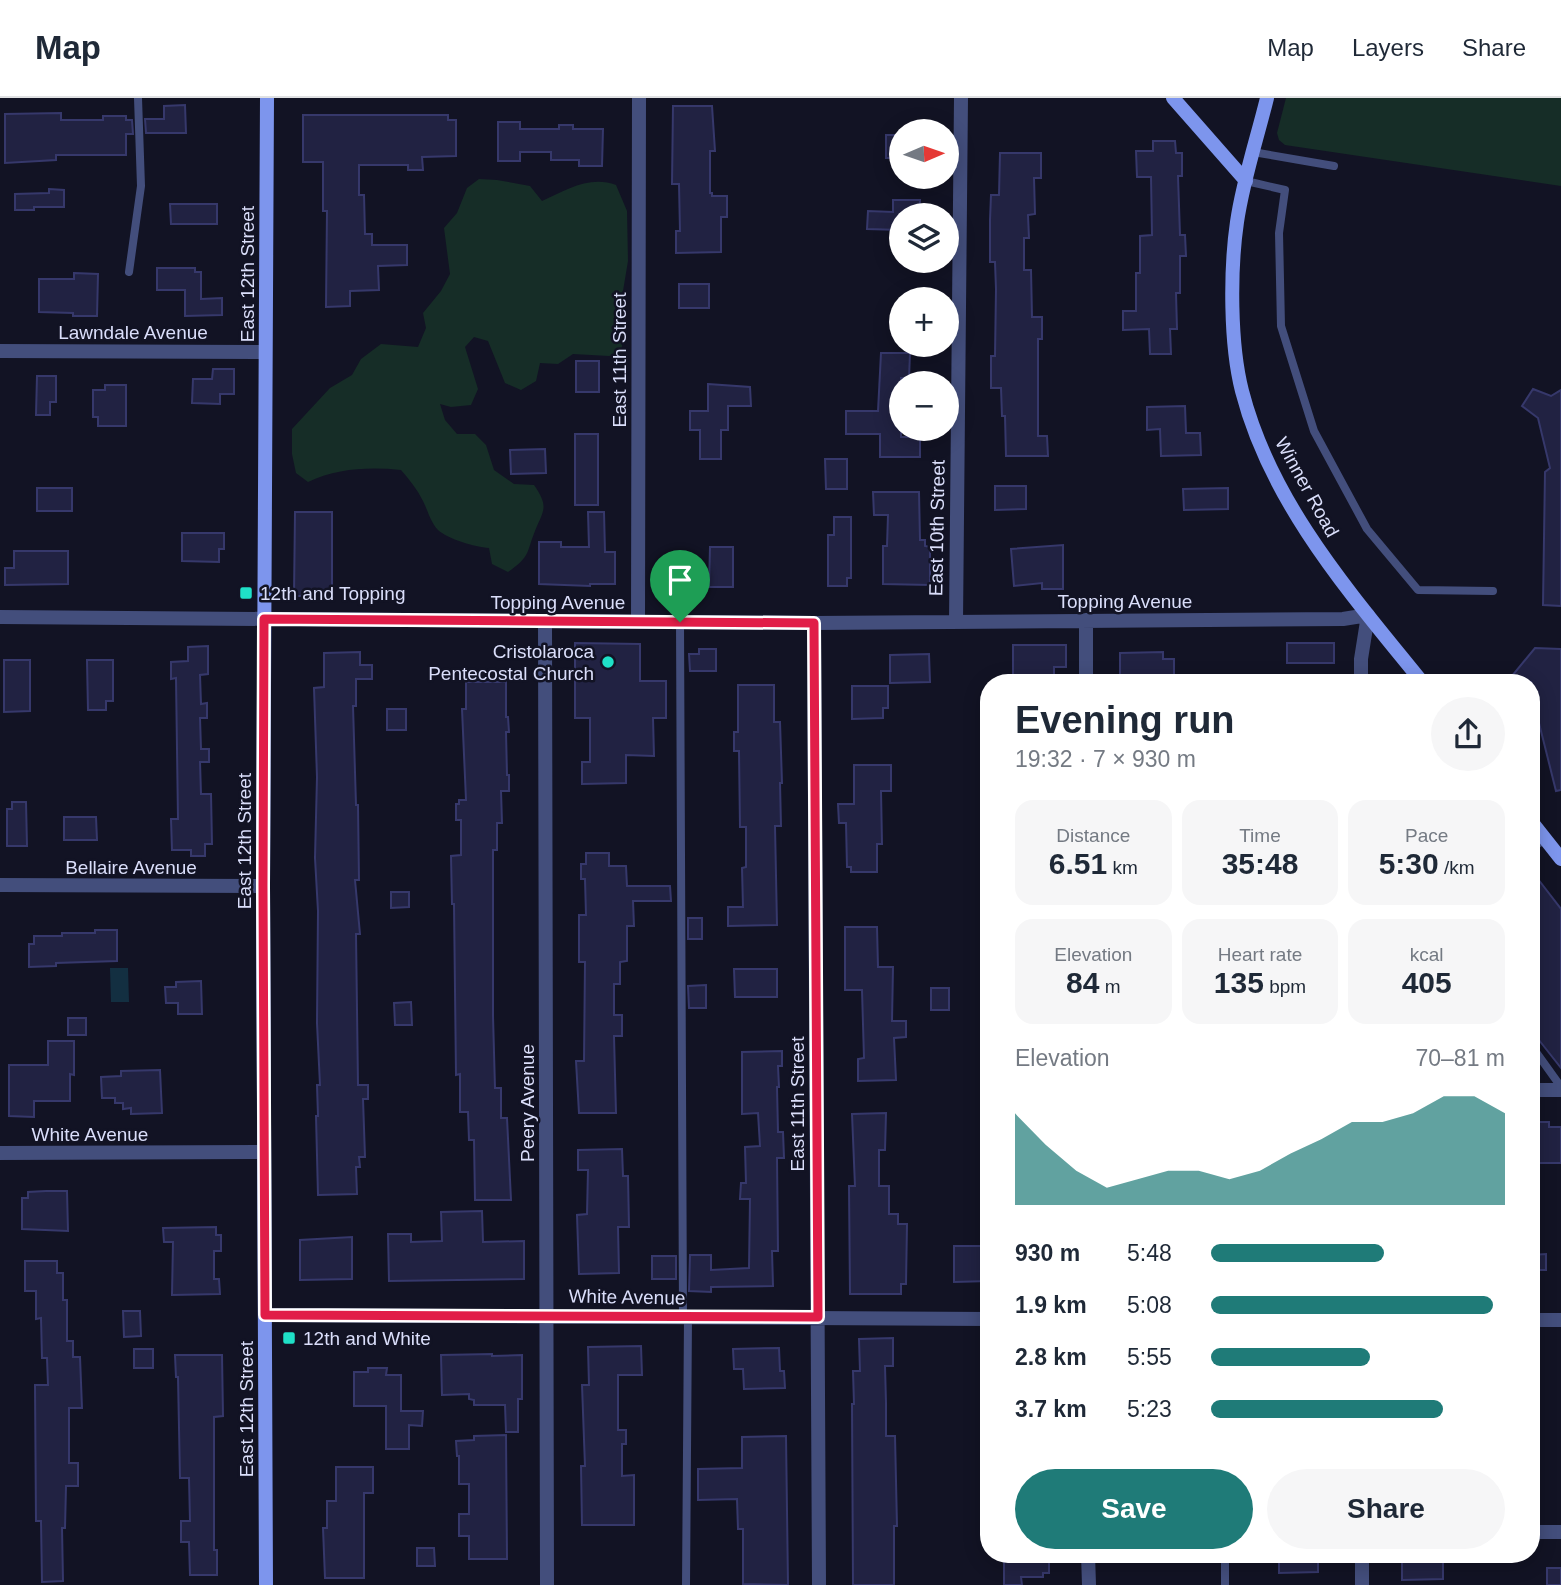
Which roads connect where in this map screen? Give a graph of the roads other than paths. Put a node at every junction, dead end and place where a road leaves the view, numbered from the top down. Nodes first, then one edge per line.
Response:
1 (138, 98) edge
2 (267, 98) edge
3 (639, 98) edge
4 (961, 98) edge
5 (1174, 98) edge
6 (1267, 98) edge
7 (1253, 152) junction
8 (1334, 166) dead end
9 (1246, 181) junction
10 (130, 272) dead end
11 (0, 351) edge
12 (265, 352) junction
13 (1493, 591) dead end
14 (1368, 615) junction
15 (0, 617) edge
16 (264, 619) junction
17 (1086, 620) junction
18 (545, 621) junction
19 (638, 622) junction
20 (680, 622) junction
21 (956, 622) junction
22 (814, 623) junction
23 (1086, 674) edge
24 (1361, 674) edge
25 (1416, 674) edge
26 (1540, 832) edge
27 (1546, 839) junction
28 (1540, 843) edge
29 (1561, 859) edge
30 (0, 885) edge
31 (263, 886) junction
32 (1540, 1058) edge
33 (1561, 1088) edge
34 (1540, 1089) edge
35 (264, 1152) junction
36 (0, 1153) edge
37 (265, 1315) junction
38 (547, 1315) junction
39 (685, 1317) junction
40 (818, 1317) junction
41 (980, 1319) edge
42 (1540, 1320) edge
43 (1561, 1320) edge
44 (1540, 1532) edge
45 (1561, 1532) edge
46 (1088, 1563) edge
47 (1225, 1563) edge
48 (1362, 1563) edge
49 (266, 1585) edge
50 (547, 1585) edge
51 (686, 1585) edge
52 (818, 1585) edge
53 (1088, 1585) edge
54 (1226, 1585) edge
55 (1362, 1585) edge

1 - 10 lane
2 - 12 street, East 12th Street
3 - 19 street, East 11th Street
4 - 21 street, East 10th Street
5 - 9 street
6 - 7 street, Winner Road
7 - 8 lane
7 - 9 street, Winner Road
9 - 13 lane
9 - 14 street, Winner Road
11 - 12 street, Lawndale Avenue
12 - 16 street, East 12th Street
14 - 17 street, Topping Avenue
14 - 24 street
14 - 25 street, Winner Road
15 - 16 street, Topping Avenue
16 - 18 street, Topping Avenue
16 - 31 street, East 12th Street
17 - 21 street, Topping Avenue
17 - 23 street
18 - 19 street, Topping Avenue
18 - 38 street, Peery Avenue
19 - 20 street, Topping Avenue
20 - 22 street, Topping Avenue
20 - 39 lane
21 - 22 street, Topping Avenue
22 - 40 street, East 11th Street
26 - 27 street
27 - 28 lane
27 - 29 street
30 - 31 street, Bellaire Avenue
31 - 35 street, East 12th Street
32 - 33 lane
33 - 34 street
35 - 36 street, White Avenue
35 - 37 street, East 12th Street
37 - 38 street, White Avenue
37 - 49 street, East 12th Street
38 - 39 street, White Avenue
38 - 50 street, Peery Avenue
39 - 40 street, White Avenue
39 - 51 lane
40 - 41 street, White Avenue
40 - 52 street, East 11th Street
42 - 43 street
44 - 45 street
46 - 53 street
47 - 54 lane
48 - 55 street

